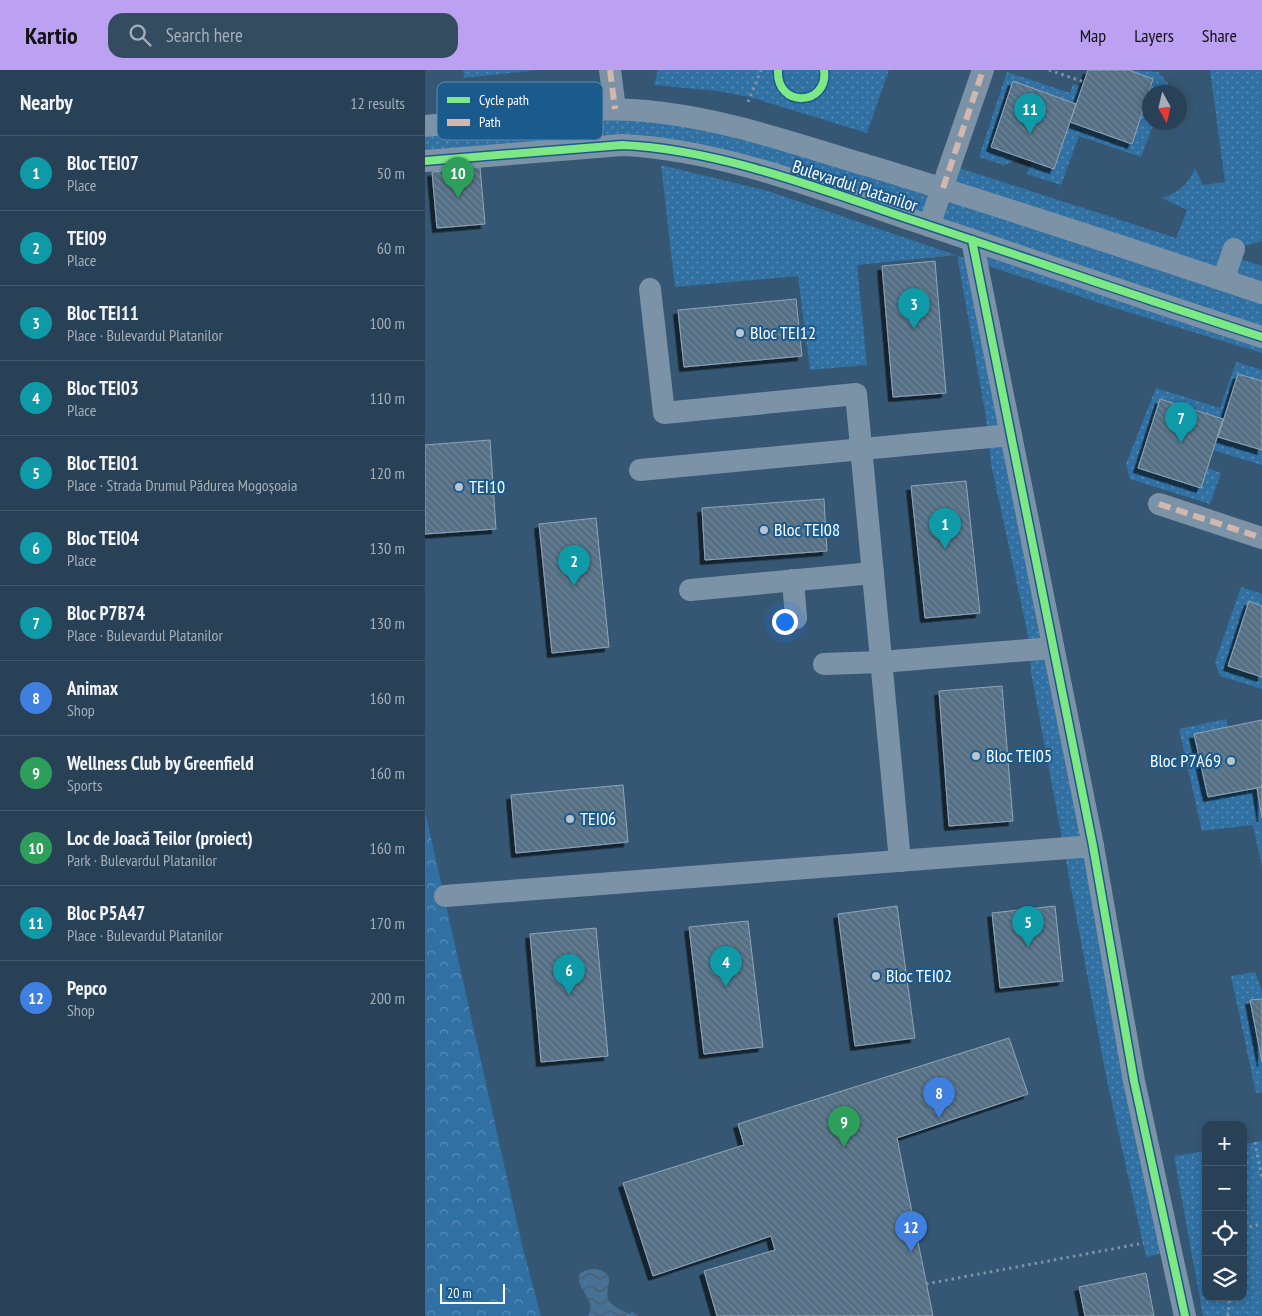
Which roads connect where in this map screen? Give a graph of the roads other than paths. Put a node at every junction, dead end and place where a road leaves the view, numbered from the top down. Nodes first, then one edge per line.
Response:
1 (610, 70) edge
2 (983, 70) edge
3 (615, 109) junction
4 (603, 110) edge
5 (425, 161) edge
6 (943, 188) junction
7 (929, 226) junction
8 (972, 240) junction
9 (1234, 249) dead end
10 (1223, 280) junction
11 (650, 289) dead end
12 (1262, 293) edge
13 (1262, 337) edge
14 (1011, 435) junction
15 (861, 448) junction
16 (640, 470) dead end
17 (1159, 504) dead end
18 (1262, 538) edge
19 (873, 573) junction
20 (793, 580) junction
21 (690, 590) dead end
22 (796, 618) dead end
23 (1052, 648) junction
24 (881, 662) junction
25 (824, 664) dead end
26 (1093, 846) junction
27 (900, 861) junction
28 (445, 896) dead end
29 (1185, 1316) edge

1 - 3 street
2 - 6 street
3 - 4 street, Bulevardul Platanilor
3 - 6 street, Bulevardul Platanilor
5 - 7 street, Bulevardul Platanilor
6 - 7 street, Bulevardul Platanilor
6 - 10 street, Bulevardul Platanilor
7 - 8 street, Bulevardul Platanilor
8 - 13 street, Bulevardul Platanilor
8 - 14 street
9 - 10 street
10 - 12 street, Bulevardul Platanilor
11 - 15 street
14 - 15 street
14 - 23 street
15 - 16 street
15 - 19 street
17 - 18 street
19 - 20 street
19 - 24 street
20 - 21 street
20 - 22 street
23 - 24 street
23 - 26 street
24 - 25 street
24 - 27 street
26 - 27 street
26 - 29 street
27 - 28 street

